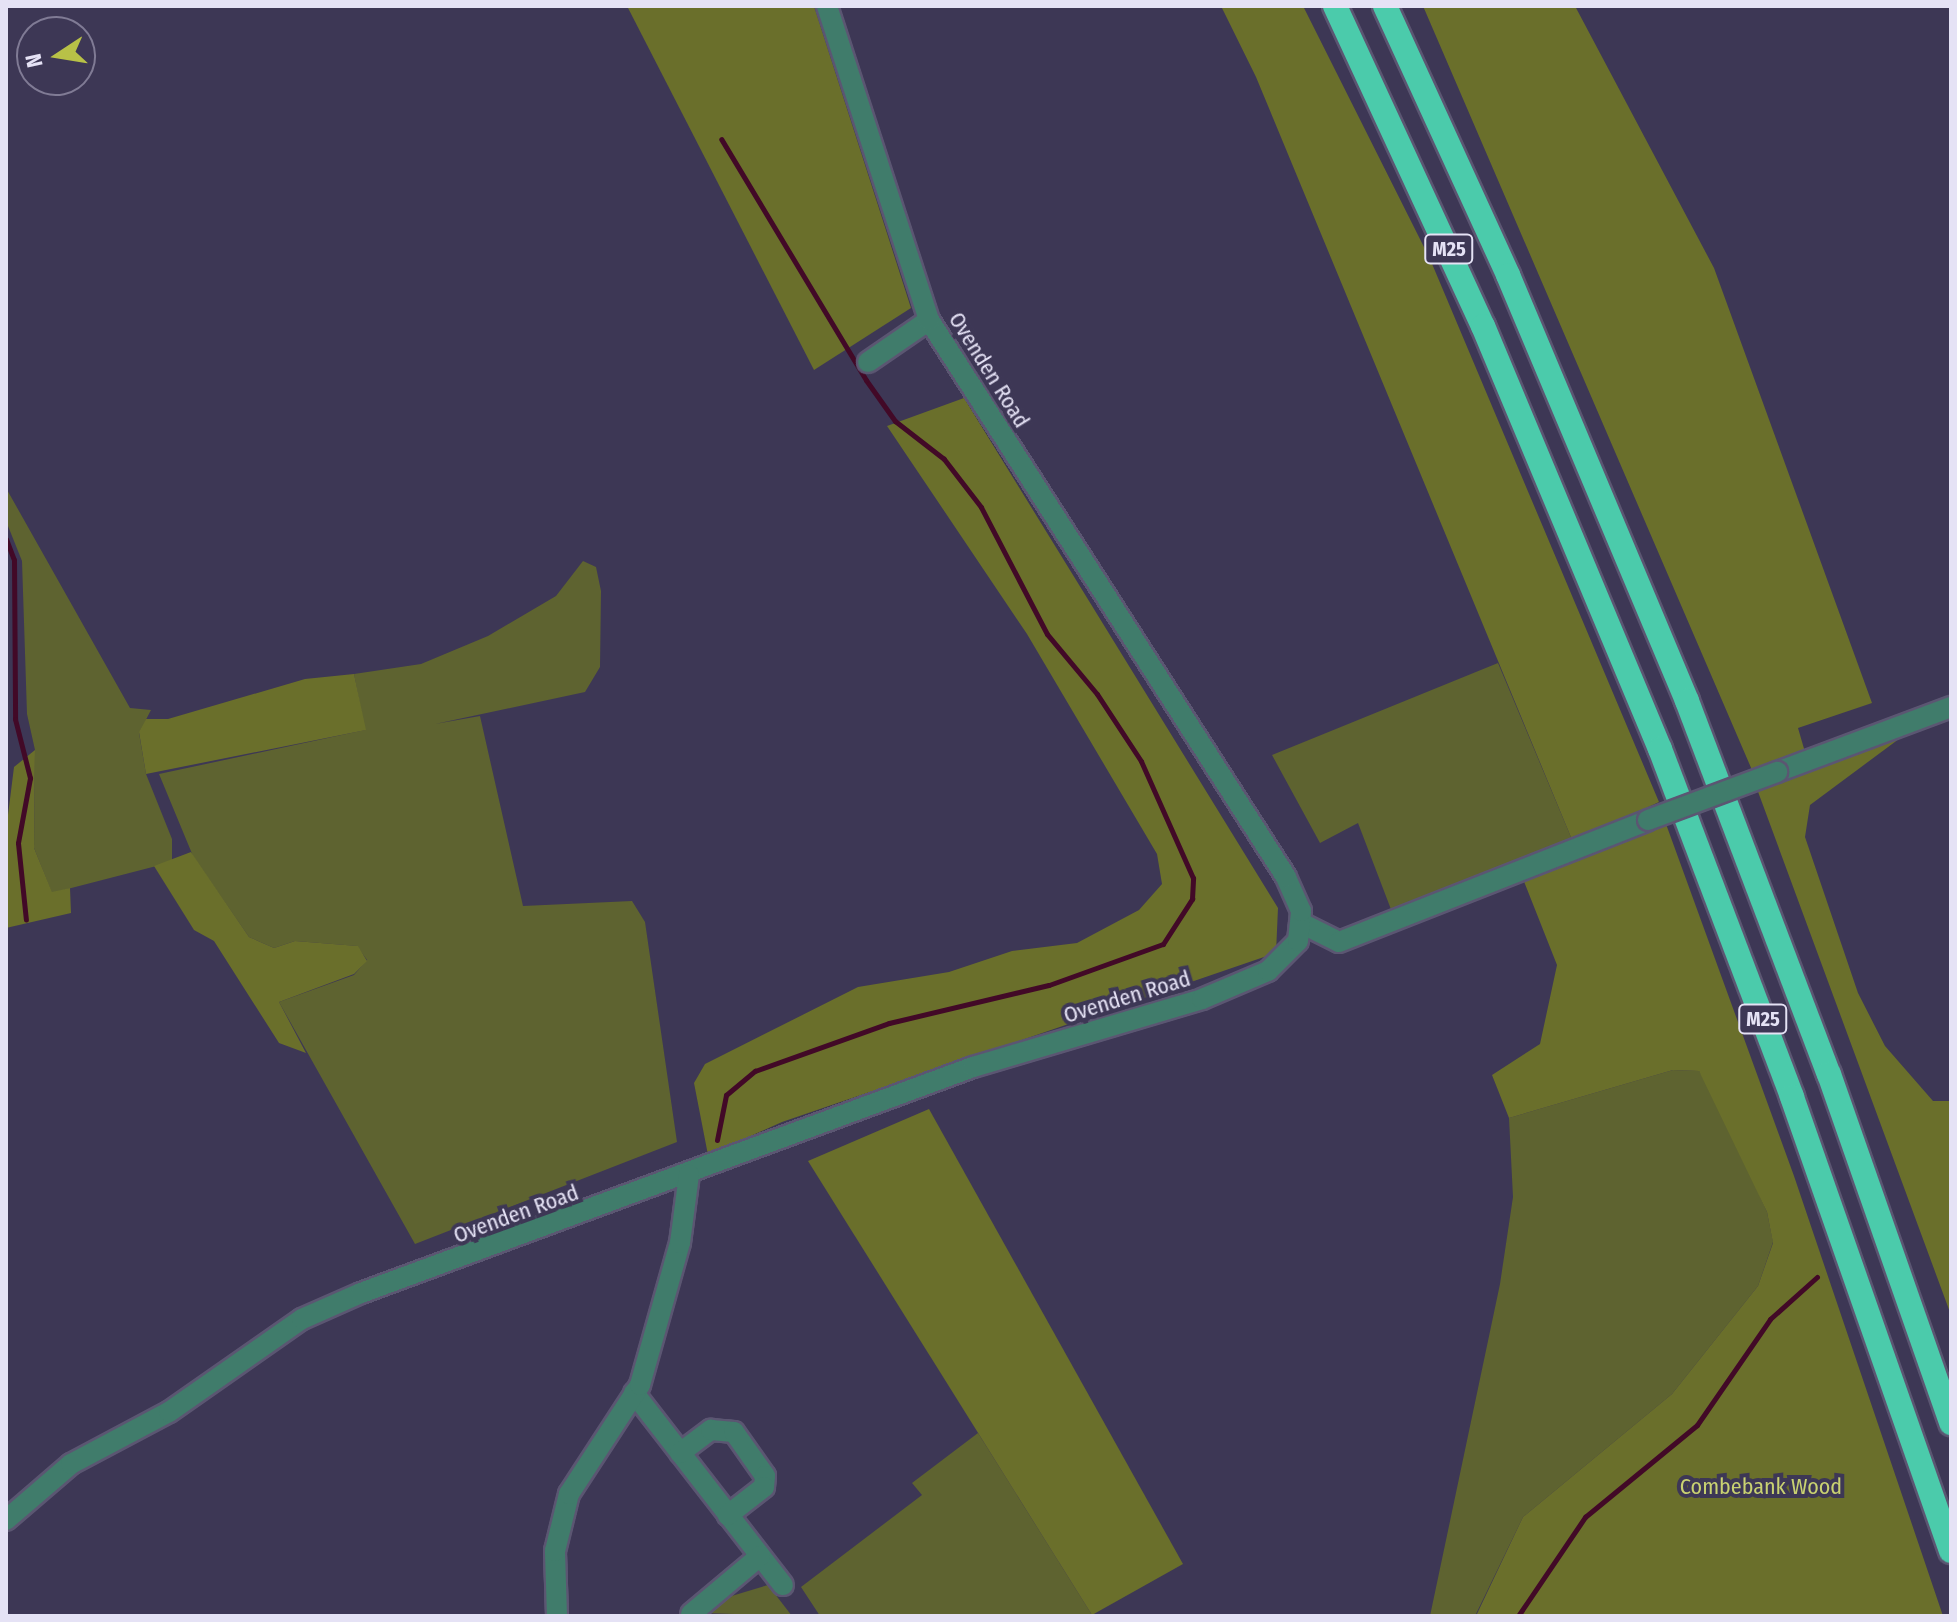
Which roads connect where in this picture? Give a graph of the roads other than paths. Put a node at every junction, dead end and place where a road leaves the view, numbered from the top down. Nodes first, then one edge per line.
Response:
1 (827, 6) edge
2 (1335, 6) edge
3 (1385, 6) edge
4 (929, 320) junction
5 (868, 362) dead end
6 (1951, 707) edge
7 (1301, 923) junction
8 (1339, 942) junction
9 (1286, 959) junction
10 (689, 1175) junction
11 (634, 1393) junction
12 (1951, 1423) edge
13 (680, 1453) junction
14 (728, 1515) junction
15 (6, 1520) edge
16 (1951, 1551) edge
17 (760, 1556) junction
18 (783, 1585) dead end
19 (691, 1614) dead end
20 (557, 1616) edge

1 - 4 street, Ovenden Road
2 - 16 highway, M25
3 - 12 highway, M25
4 - 5 street
4 - 7 street, Ovenden Road
6 - 8 street, Ovenden Road, bridge
7 - 8 street
7 - 9 street
8 - 9 street, Ovenden Road
9 - 10 street, Ovenden Road
10 - 11 street
10 - 15 street, Ovenden Road
11 - 13 street
11 - 20 street
13 - 14 street
13 - 14 street
14 - 17 street
17 - 18 street
17 - 19 street

